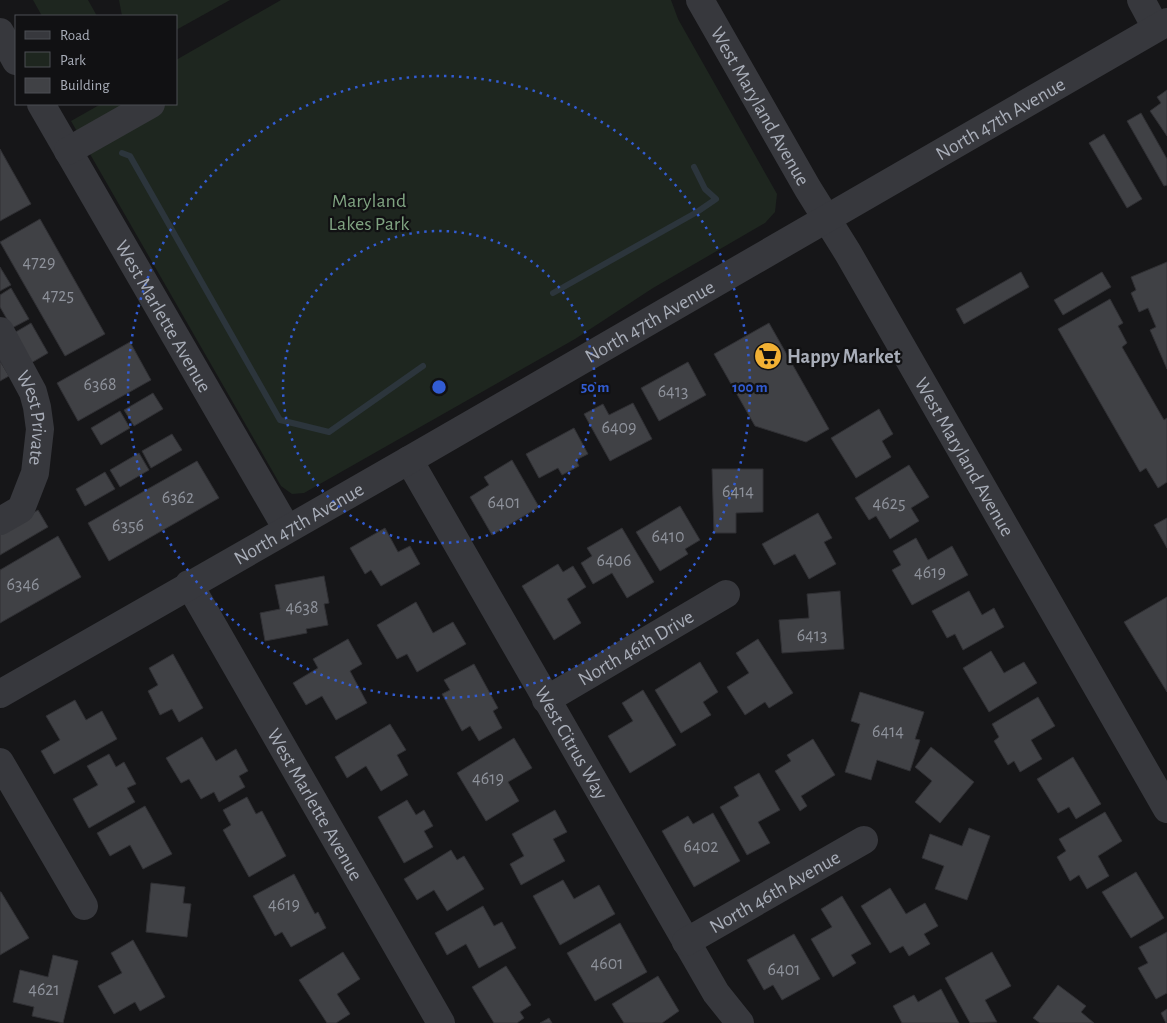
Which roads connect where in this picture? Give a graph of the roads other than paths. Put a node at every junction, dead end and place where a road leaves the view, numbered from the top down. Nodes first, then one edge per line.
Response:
1 (700, 0) edge
2 (1141, 0) edge
3 (1161, 25) edge
4 (0, 32) edge
5 (15, 58) edge
6 (42, 105) edge
7 (149, 105) edge
8 (68, 151) junction
9 (827, 219) junction
10 (0, 331) edge
11 (409, 460) junction
12 (11, 515) edge
13 (287, 529) junction
14 (190, 584) junction
15 (726, 594) dead end
16 (0, 694) edge
17 (546, 700) junction
18 (0, 762) edge
19 (1167, 809) edge
20 (864, 840) dead end
21 (84, 906) dead end
22 (686, 942) junction
23 (441, 1023) edge
24 (740, 1023) edge

1 - 9 street, West Maryland Avenue
2 - 3 street
3 - 9 street, North 47th Avenue
4 - 5 street
6 - 8 street, West Marlette Avenue
7 - 8 street
8 - 13 street, West Marlette Avenue
9 - 11 street, North 47th Avenue
9 - 19 street, West Maryland Avenue
10 - 12 street, West Private
11 - 13 street, North 47th Avenue
11 - 17 street, West Citrus Way
13 - 14 street, North 47th Avenue
14 - 16 street, North 47th Avenue
14 - 23 street, West Marlette Avenue
15 - 17 street, North 46th Drive
17 - 22 street, West Citrus Way
18 - 21 street
20 - 22 street, North 46th Avenue
22 - 24 street, West Citrus Way

